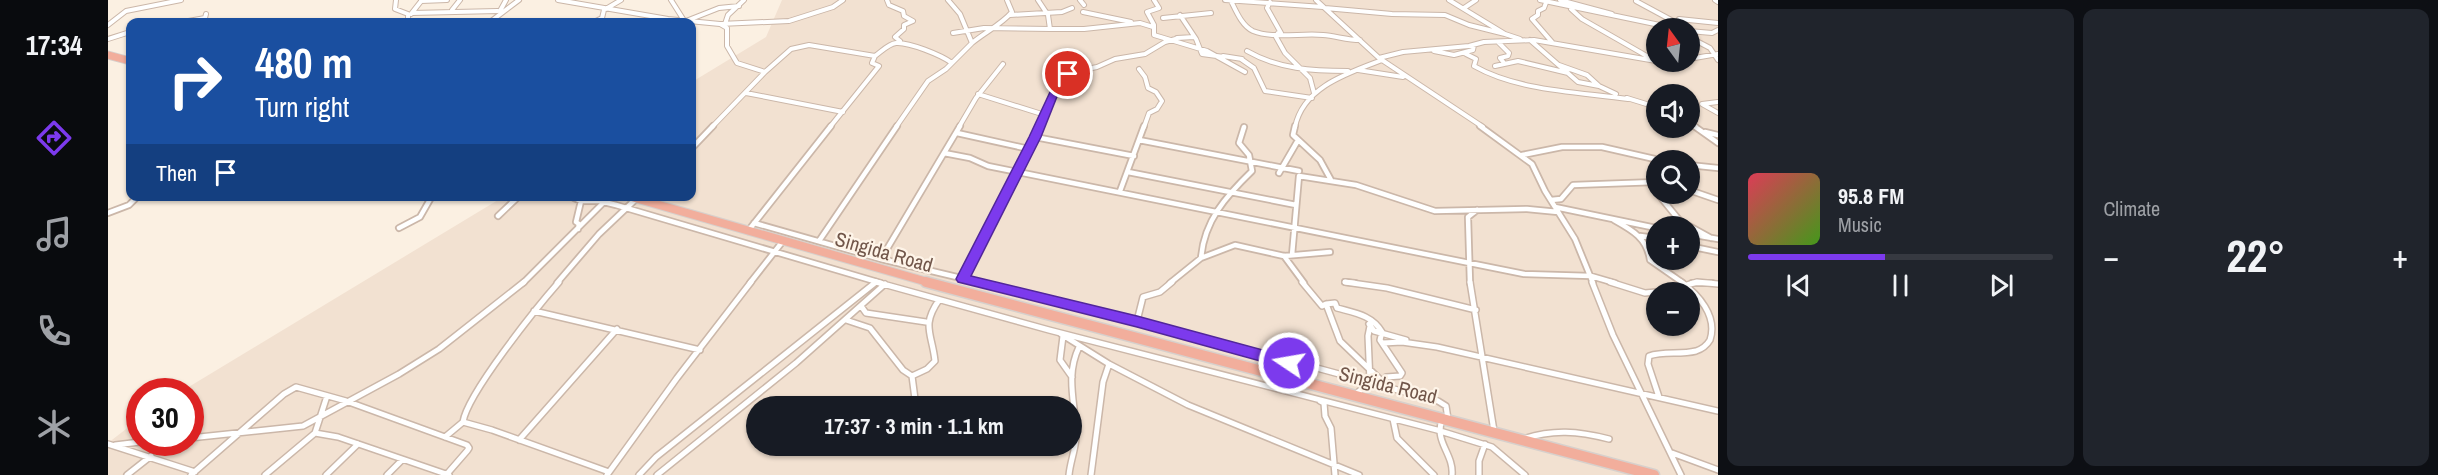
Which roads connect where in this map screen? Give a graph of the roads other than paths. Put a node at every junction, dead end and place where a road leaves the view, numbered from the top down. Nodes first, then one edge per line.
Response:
1 (182, 0) edge
2 (396, 0) edge
3 (447, 0) edge
4 (460, 0) edge
5 (506, 0) edge
6 (519, 0) edge
7 (558, 0) edge
8 (621, 0) edge
9 (671, 0) edge
10 (744, 0) edge
11 (843, 0) edge
12 (887, 0) edge
13 (948, 0) edge
14 (957, 0) edge
15 (1006, 0) edge
16 (1038, 0) edge
17 (1080, 0) edge
18 (1154, 0) edge
19 (1225, 0) edge
20 (1449, 0) edge
21 (1476, 0) edge
22 (1540, 0) edge
23 (1560, 0) edge
24 (422, 1) edge
25 (1231, 1) edge
26 (1255, 1) edge
27 (1546, 1) edge
28 (1636, 1) edge
29 (1270, 2) edge
30 (1321, 4) edge
31 (1084, 5) dead end
32 (739, 6) junction
33 (956, 7) junction
34 (1072, 8) dead end
35 (1464, 8) junction
36 (606, 9) junction
37 (1158, 9) junction
38 (1571, 9) junction
39 (452, 10) junction
40 (498, 11) dead end
41 (1083, 12) dead end
42 (1046, 13) junction
43 (1211, 13) dead end
44 (206, 14) dead end
45 (410, 15) junction
46 (1010, 15) junction
47 (1180, 15) junction
48 (1616, 16) junction
49 (1662, 16) junction
50 (205, 18) edge
51 (409, 18) edge
52 (495, 18) joint
53 (602, 18) edge
54 (662, 18) edge
55 (683, 18) edge
56 (693, 18) edge
57 (1658, 18) edge
58 (1666, 18) edge
59 (696, 22) edge
60 (1646, 22) edge
61 (1700, 23) edge
62 (722, 24) junction
63 (1136, 24) junction
64 (108, 25) edge
65 (1153, 27) junction
66 (1718, 27) edge
67 (991, 28) junction
68 (1050, 29) junction
69 (966, 32) junction
70 (1700, 32) edge
71 (126, 33) edge
72 (953, 33) dead end
73 (1280, 33) junction
74 (1505, 34) junction
75 (1194, 37) junction
76 (1165, 38) junction
77 (1179, 38) junction
78 (108, 39) edge
79 (1173, 40) junction
80 (1361, 40) junction
81 (1527, 40) junction
82 (902, 42) junction
83 (1498, 42) junction
84 (1552, 42) junction
85 (1700, 42) edge
86 (972, 43) junction
87 (1473, 45) junction
88 (1200, 48) junction
89 (1247, 51) dead end
90 (1432, 51) junction
91 (1466, 54) junction
92 (1716, 54) edge
93 (108, 55) edge
94 (875, 56) junction
95 (1216, 56) junction
96 (1646, 56) edge
97 (957, 57) junction
98 (949, 58) junction
99 (1380, 58) junction
100 (1241, 59) junction
101 (1700, 59) edge
102 (126, 60) edge
103 (1263, 60) junction
104 (1646, 60) edge
105 (1718, 60) edge
106 (952, 63) junction
107 (1504, 63) junction
108 (1003, 64) dead end
109 (1559, 65) junction
110 (1495, 66) dead end
111 (1301, 68) junction
112 (1139, 69) dead end
113 (1352, 70) junction
114 (765, 72) junction
115 (1245, 72) dead end
116 (1568, 73) junction
117 (1406, 78) junction
118 (1599, 86) junction
119 (746, 93) junction
120 (978, 94) junction
121 (1313, 96) junction
122 (1628, 99) junction
123 (1718, 102) edge
124 (1646, 105) edge
125 (843, 112) junction
126 (1718, 113) edge
127 (1045, 115) junction
128 (1244, 127) dead end
129 (1702, 132) joint
130 (957, 133) junction
131 (1718, 135) edge
132 (1035, 137) junction
133 (1139, 140) junction
134 (1298, 142) junction
135 (1718, 143) edge
136 (696, 144) edge
137 (1029, 149) junction
138 (944, 153) junction
139 (1522, 155) junction
140 (1134, 156) junction
141 (1646, 157) edge
142 (1251, 161) junction
143 (1700, 166) edge
144 (1282, 168) junction
145 (1718, 168) edge
146 (1018, 171) junction
147 (1299, 171) dead end
148 (1128, 172) junction
149 (1279, 173) dead end
150 (1331, 180) junction
151 (1646, 182) edge
152 (1120, 191) junction
153 (1230, 192) junction
154 (1700, 194) edge
155 (1551, 200) junction
156 (1718, 200) edge
157 (133, 201) edge
158 (429, 201) edge
159 (514, 201) edge
160 (581, 201) joint
161 (632, 201) edge
162 (650, 201) edge
163 (604, 202) junction
164 (1665, 204) edge
165 (1296, 205) junction
166 (627, 208) junction
167 (1556, 209) junction
168 (1477, 210) junction
169 (1216, 212) junction
170 (108, 213) edge
171 (498, 216) dead end
172 (1614, 220) junction
173 (1646, 226) edge
174 (751, 227) junction
175 (1294, 227) junction
176 (399, 228) dead end
177 (578, 229) junction
178 (1640, 236) junction
179 (1700, 236) edge
180 (1646, 237) edge
181 (1711, 238) junction
182 (1718, 239) edge
183 (783, 241) junction
184 (819, 241) junction
185 (1700, 248) edge
186 (776, 250) junction
187 (1330, 252) dead end
188 (1718, 254) edge
189 (1292, 255) junction
190 (1284, 256) junction
191 (1201, 258) junction
192 (882, 259) junction
193 (1469, 263) junction
194 (1591, 276) junction
195 (963, 279) junction
196 (876, 282) junction
197 (1345, 282) dead end
198 (1683, 282) edge
199 (1700, 283) edge
200 (1718, 283) edge
201 (885, 284) junction
202 (1646, 293) edge
203 (1700, 298) edge
204 (939, 300) junction
205 (1326, 304) junction
206 (861, 306) junction
207 (1476, 310) junction
208 (534, 311) junction
209 (1715, 318) edge
210 (846, 320) junction
211 (1137, 321) junction
212 (926, 322) junction
213 (617, 329) junction
214 (1382, 333) junction
215 (1061, 334) junction
216 (1406, 339) dead end
217 (1383, 343) junction
218 (1079, 347) junction
219 (700, 350) junction
220 (1484, 357) junction
221 (1108, 364) junction
222 (1370, 370) junction
223 (912, 376) junction
224 (1072, 378) junction
225 (1370, 382) junction
226 (1384, 382) junction
227 (1389, 389) junction
228 (1640, 391) junction
229 (327, 396) junction
230 (915, 396) edge
231 (1354, 396) junction
232 (1659, 397) junction
233 (1318, 400) junction
234 (346, 401) junction
235 (1718, 411) edge
236 (319, 417) junction
237 (1393, 419) junction
238 (1446, 419) junction
239 (463, 422) junction
240 (1437, 430) junction
241 (1494, 431) junction
242 (315, 433) junction
243 (238, 434) junction
244 (204, 437) edge
245 (445, 437) junction
246 (1523, 439) junction
247 (1609, 439) dead end
248 (519, 440) junction
249 (126, 443) edge
250 (110, 444) edge
251 (358, 444) junction
252 (1485, 444) junction
253 (126, 449) edge
254 (1672, 453) junction
255 (1688, 454) dead end
256 (151, 456) joint
257 (402, 460) junction
258 (1332, 463) junction
259 (1701, 463) junction
260 (1718, 470) edge
261 (193, 473) edge
262 (608, 473) edge
263 (128, 475) edge
264 (265, 475) edge
265 (326, 475) edge
266 (387, 475) edge
267 (448, 475) edge
268 (639, 475) edge
269 (657, 475) edge
270 (1069, 475) edge
271 (1091, 475) edge
272 (1335, 475) edge
273 (1359, 475) edge
274 (1434, 475) edge
275 (1452, 475) edge
276 (1479, 475) edge
277 (1525, 475) edge
278 (1654, 475) edge
279 (1681, 475) edge

1 - 64 street
2 - 45 street
3 - 24 street
4 - 39 street
5 - 52 street
6 - 52 street
7 - 36 street
8 - 36 street
9 - 55 street
10 - 32 street
11 - 62 street
12 - 82 street
13 - 33 street
14 - 33 street
15 - 46 street
16 - 42 street
17 - 31 street
18 - 37 street
19 - 25 street
20 - 35 street
21 - 35 street
22 - 27 street
23 - 48 street
24 - 45 street
25 - 26 street
25 - 73 street
26 - 29 street
27 - 38 street
27 - 84 street
28 - 49 street
29 - 30 street
29 - 73 street
30 - 74 street
30 - 80 street
32 - 56 street
32 - 62 street
33 - 69 street
34 - 42 street
35 - 74 street
36 - 53 street
36 - 54 street
37 - 47 street
37 - 65 street
38 - 48 street
38 - 96 street
39 - 40 street
39 - 45 street
41 - 63 street
42 - 46 street
42 - 68 street
43 - 47 street
44 - 50 street
45 - 51 street
46 - 67 street
47 - 75 street
48 - 60 street
49 - 57 street
49 - 58 street
59 - 62 street
61 - 66 street
62 - 114 street
63 - 65 street
63 - 68 street
65 - 76 street
66 - 70 street
67 - 68 street
67 - 69 street
67 - 86 street
69 - 72 street
69 - 86 street
71 - 78 street
73 - 80 street
73 - 111 street
74 - 81 street
75 - 77 street
75 - 88 street
76 - 77 street
76 - 79 street
77 - 79 street
79 - 88 street
79 - 127 street
80 - 99 street
81 - 83 street
81 - 84 street
81 - 109 street
82 - 94 street
82 - 98 street
83 - 87 street
83 - 107 street
84 - 104 street
85 - 92 street
86 - 97 street
87 - 90 street
87 - 91 street
88 - 95 street
89 - 103 street
90 - 91 street
90 - 99 street
91 - 122 street
92 - 101 street
92 - 105 street
93 - 102 highway
94 - 114 street
94 - 125 street
95 - 100 street
95 - 115 street
97 - 98 street
97 - 106 street
98 - 106 street
99 - 113 street
99 - 117 street
100 - 103 street
100 - 121 street
103 - 111 street
106 - 184 street
107 - 110 street
107 - 116 street
108 - 120 street
109 - 116 street
109 - 118 street
111 - 113 street
111 - 121 street
112 - 133 street
113 - 117 street
113 - 121 street
114 - 119 street
116 - 118 street
117 - 139 street
118 - 122 street
119 - 125 street
119 - 136 street
120 - 127 street
120 - 130 street
121 - 134 street
122 - 124 street
123 - 126 street
125 - 174 street
127 - 132 street
128 - 142 street
129 - 131 street
129 - 135 street
130 - 137 street
130 - 138 street
132 - 137 street
132 - 140 street
133 - 140 street
133 - 142 street
134 - 144 street
134 - 150 street
137 - 146 street
138 - 146 street
138 - 192 street
139 - 141 street
139 - 155 street
140 - 148 street
142 - 144 street
142 - 153 street
143 - 145 street
144 - 147 street
144 - 149 street
146 - 152 street
146 - 195 street
148 - 152 street
148 - 153 street
150 - 165 street
150 - 168 street
151 - 155 street
152 - 169 street
153 - 165 street
153 - 169 street
154 - 156 street
155 - 167 street
157 - 170 street
158 - 176 street
159 - 171 street
160 - 163 street
160 - 177 street
161 - 166 street
162 - 174 highway, Singida Road
163 - 166 street
163 - 177 street
164 - 181 street
165 - 175 street
166 - 186 street
166 - 208 street
167 - 168 street
167 - 172 street
167 - 194 street
168 - 193 street
169 - 175 street
169 - 191 street
172 - 173 street
172 - 178 street
174 - 183 highway, Singida Road
174 - 184 street
175 - 189 street
175 - 193 street
177 - 234 street
178 - 180 street
178 - 198 street
179 - 181 street
181 - 182 street
183 - 186 street
183 - 231 highway, Singida Road
184 - 192 street
185 - 188 street
186 - 196 street
186 - 219 street
187 - 189 street
189 - 190 street
190 - 191 street
190 - 205 street
191 - 211 street
192 - 195 street
193 - 194 street
193 - 207 street
194 - 202 street
194 - 228 street
195 - 211 street
196 - 201 street
196 - 268 street
197 - 207 street
199 - 200 street
201 - 204 street
201 - 206 street
203 - 209 street
204 - 212 street
204 - 215 street
205 - 214 street
205 - 222 street
206 - 210 street
206 - 212 street
207 - 220 street
208 - 213 street
208 - 239 street
209 - 232 street
210 - 223 street
210 - 269 street
211 - 225 street
212 - 223 street
213 - 219 street
213 - 248 street
214 - 216 street
214 - 217 street
214 - 222 street
215 - 218 street
215 - 224 street
215 - 233 street
217 - 220 street
217 - 226 street
218 - 221 street
218 - 224 street
219 - 262 street
220 - 228 street
220 - 241 street
221 - 258 street
221 - 271 street
222 - 225 street
222 - 226 street
223 - 230 street
224 - 270 street
225 - 227 street
225 - 231 street
226 - 227 street
227 - 238 street
228 - 232 street
228 - 254 street
229 - 234 street
229 - 236 street
229 - 243 street
231 - 238 highway, Singida Road
232 - 235 street
233 - 237 street
233 - 258 street
234 - 236 street
234 - 245 street
236 - 242 street
236 - 243 street
237 - 240 street
237 - 274 street
238 - 240 street
238 - 241 highway, Singida Road
239 - 245 street
239 - 248 street
240 - 252 street
240 - 275 street
241 - 246 highway, Singida Road
242 - 251 street
242 - 264 street
243 - 244 street
243 - 261 street
245 - 267 street
246 - 247 street
246 - 278 highway, Singida Road
248 - 262 street
249 - 250 street
250 - 253 street
251 - 257 street
251 - 265 street
252 - 276 street
252 - 277 street
254 - 259 street
254 - 279 street
255 - 259 street
256 - 261 street
256 - 263 street
257 - 266 street
257 - 267 street
258 - 272 street
258 - 273 street
259 - 260 street

